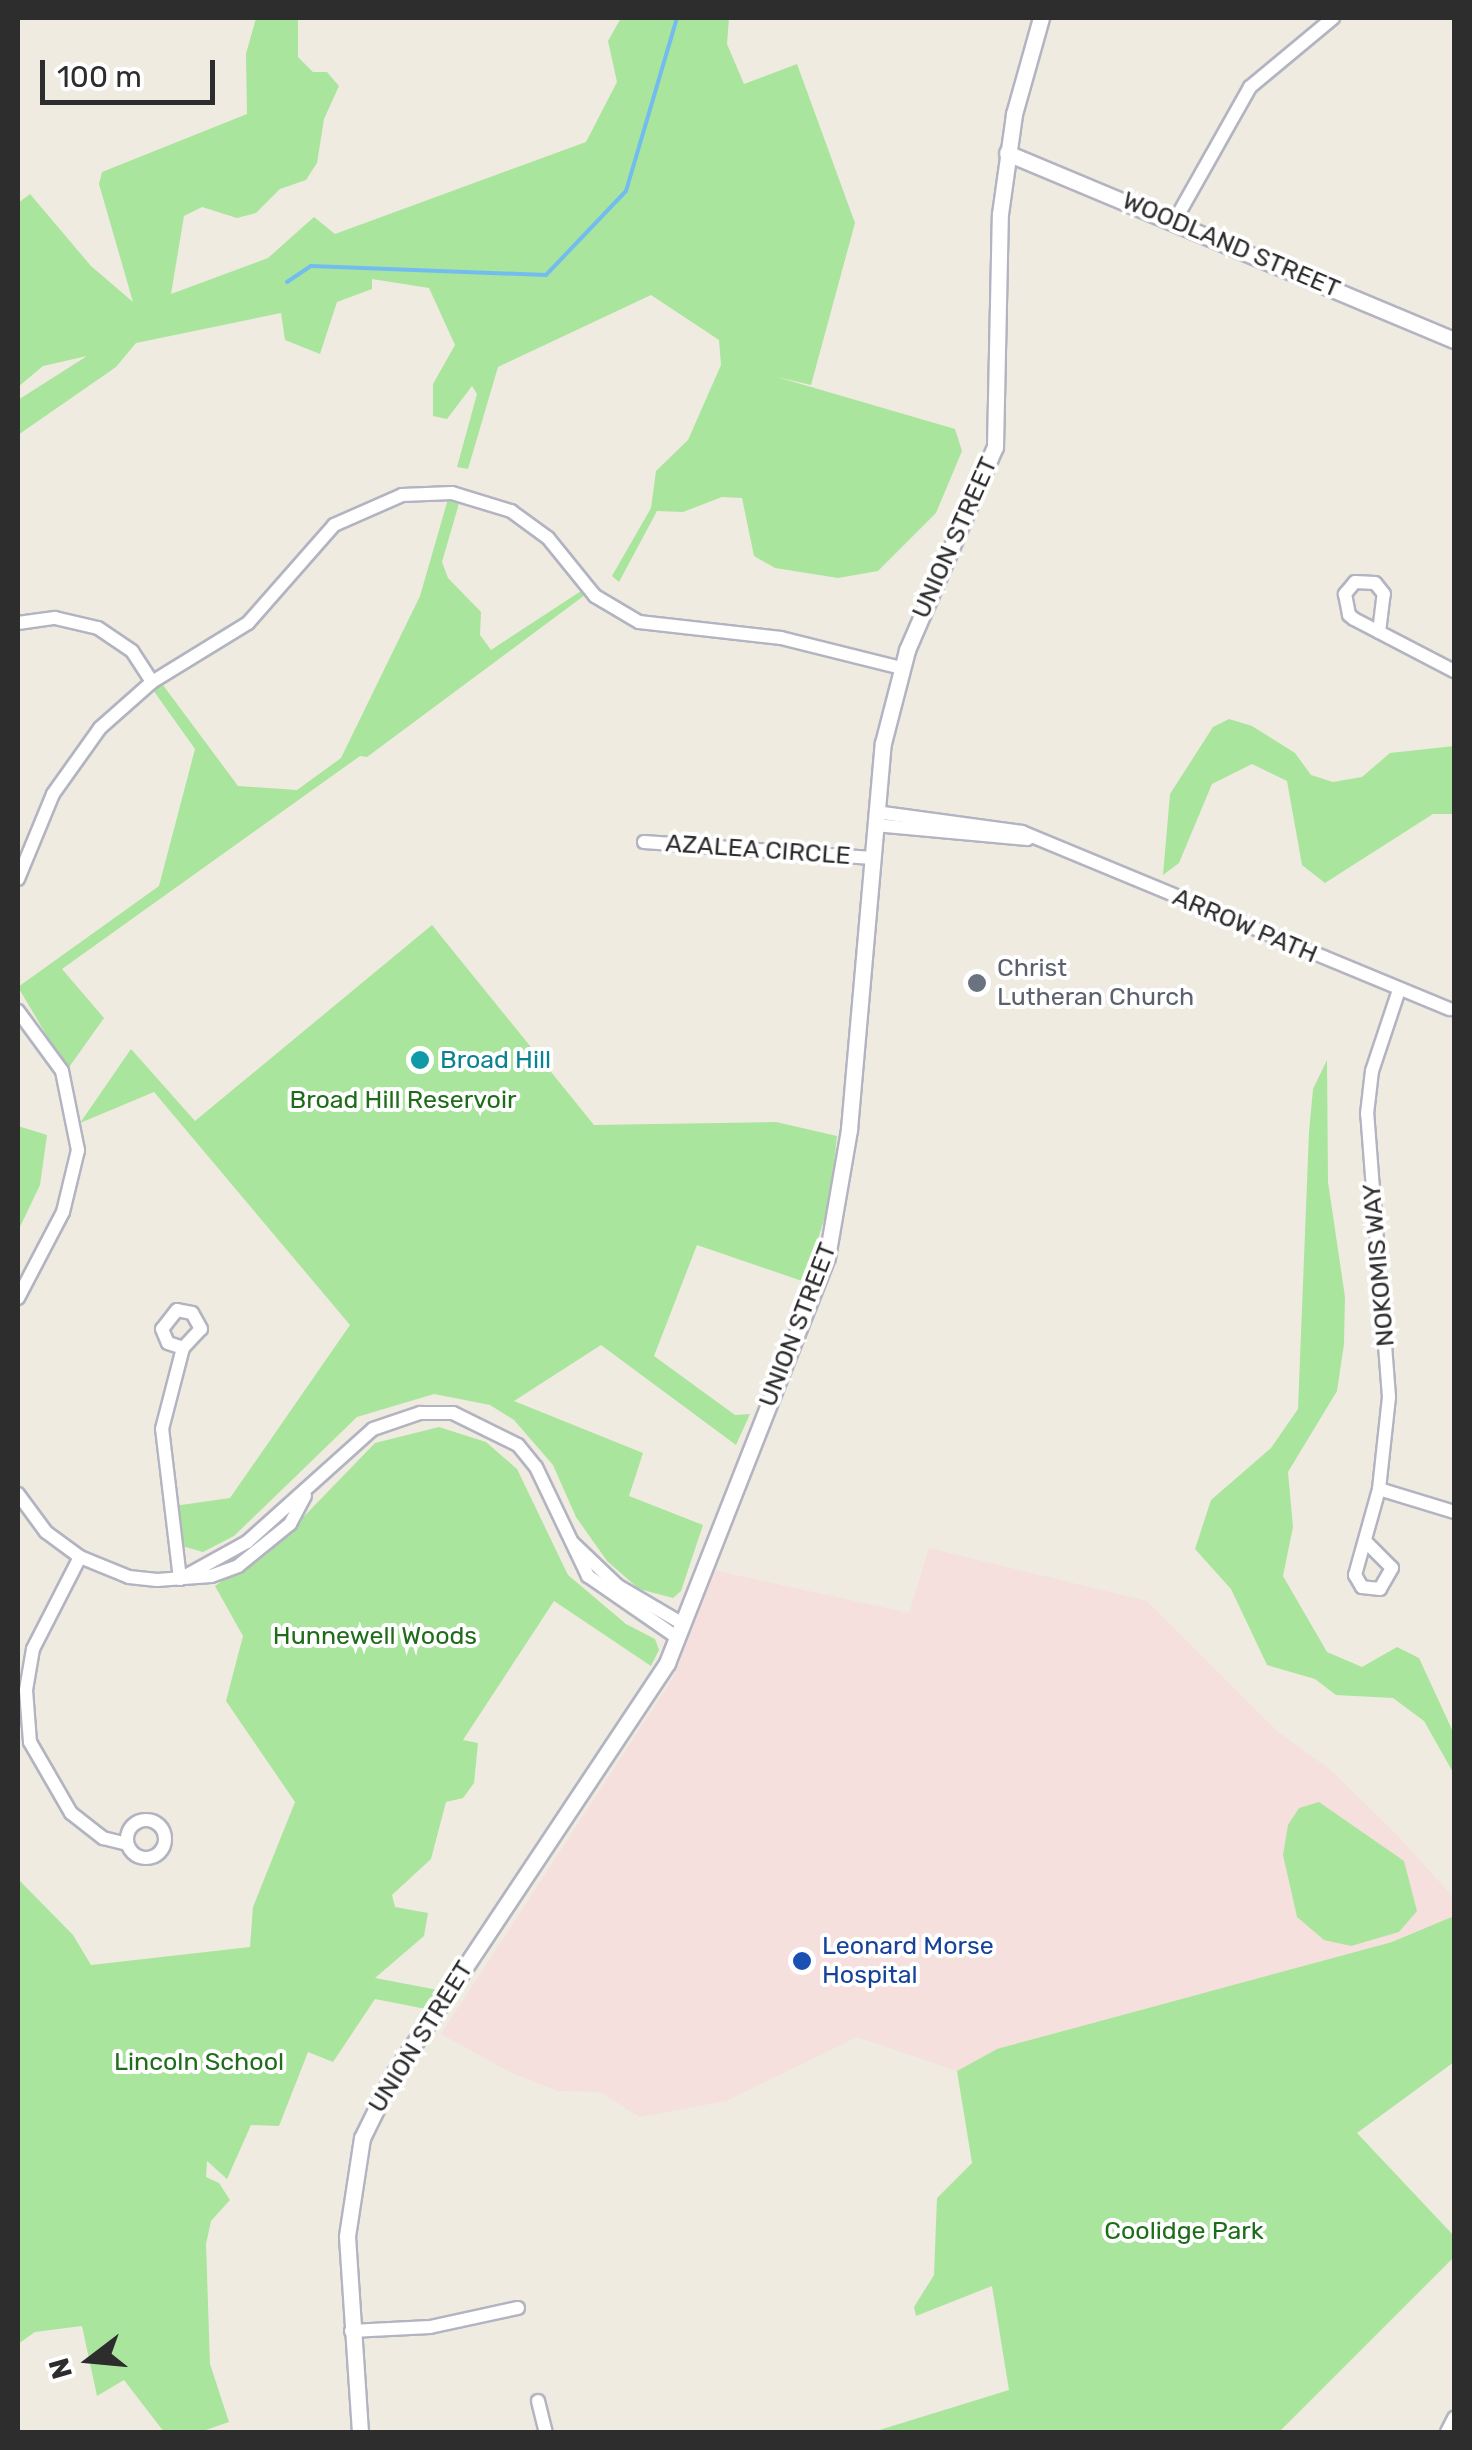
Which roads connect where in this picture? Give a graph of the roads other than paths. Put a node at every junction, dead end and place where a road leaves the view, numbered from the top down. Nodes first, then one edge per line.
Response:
1 (1041, 18) edge
2 (1333, 18) edge
3 (1007, 153) junction
4 (1174, 222) junction
5 (1454, 340) edge
6 (18, 623) edge
7 (1378, 632) dead end
8 (901, 668) junction
9 (1454, 670) edge
10 (152, 682) junction
11 (875, 818) junction
12 (644, 842) dead end
13 (872, 858) junction
14 (18, 878) edge
15 (1399, 990) junction
16 (1450, 1009) dead end
17 (18, 1011) edge
18 (18, 1298) edge
19 (183, 1348) dead end
20 (1379, 1490) junction
21 (18, 1494) edge
22 (22, 1511) edge
23 (1454, 1512) edge
24 (1365, 1541) dead end
25 (80, 1558) junction
26 (180, 1578) junction
27 (680, 1631) junction
28 (127, 1844) dead end
29 (518, 2308) dead end
30 (351, 2331) junction
31 (538, 2401) dead end
32 (1454, 2418) edge
33 (360, 2432) edge
34 (546, 2432) edge
35 (1448, 2432) edge

1 - 3 street, UNION STREET
2 - 4 street
3 - 4 street, WOODLAND STREET
3 - 8 street, UNION STREET
4 - 5 street, WOODLAND STREET
6 - 10 street
7 - 9 street
8 - 10 street
8 - 11 street, UNION STREET
10 - 14 street
11 - 13 street, UNION STREET
11 - 15 street, ARROW PATH
12 - 13 street, AZALEA CIRCLE
13 - 27 street, UNION STREET
15 - 16 street, ARROW PATH
15 - 20 street, NOKOMIS WAY
17 - 18 street
19 - 26 street
20 - 23 street
20 - 24 street, NOKOMIS WAY
21 - 22 street
22 - 25 street
25 - 26 street
25 - 28 street
26 - 27 street
27 - 30 street, UNION STREET
29 - 30 street
30 - 33 street, UNION STREET
31 - 34 street
32 - 35 street

